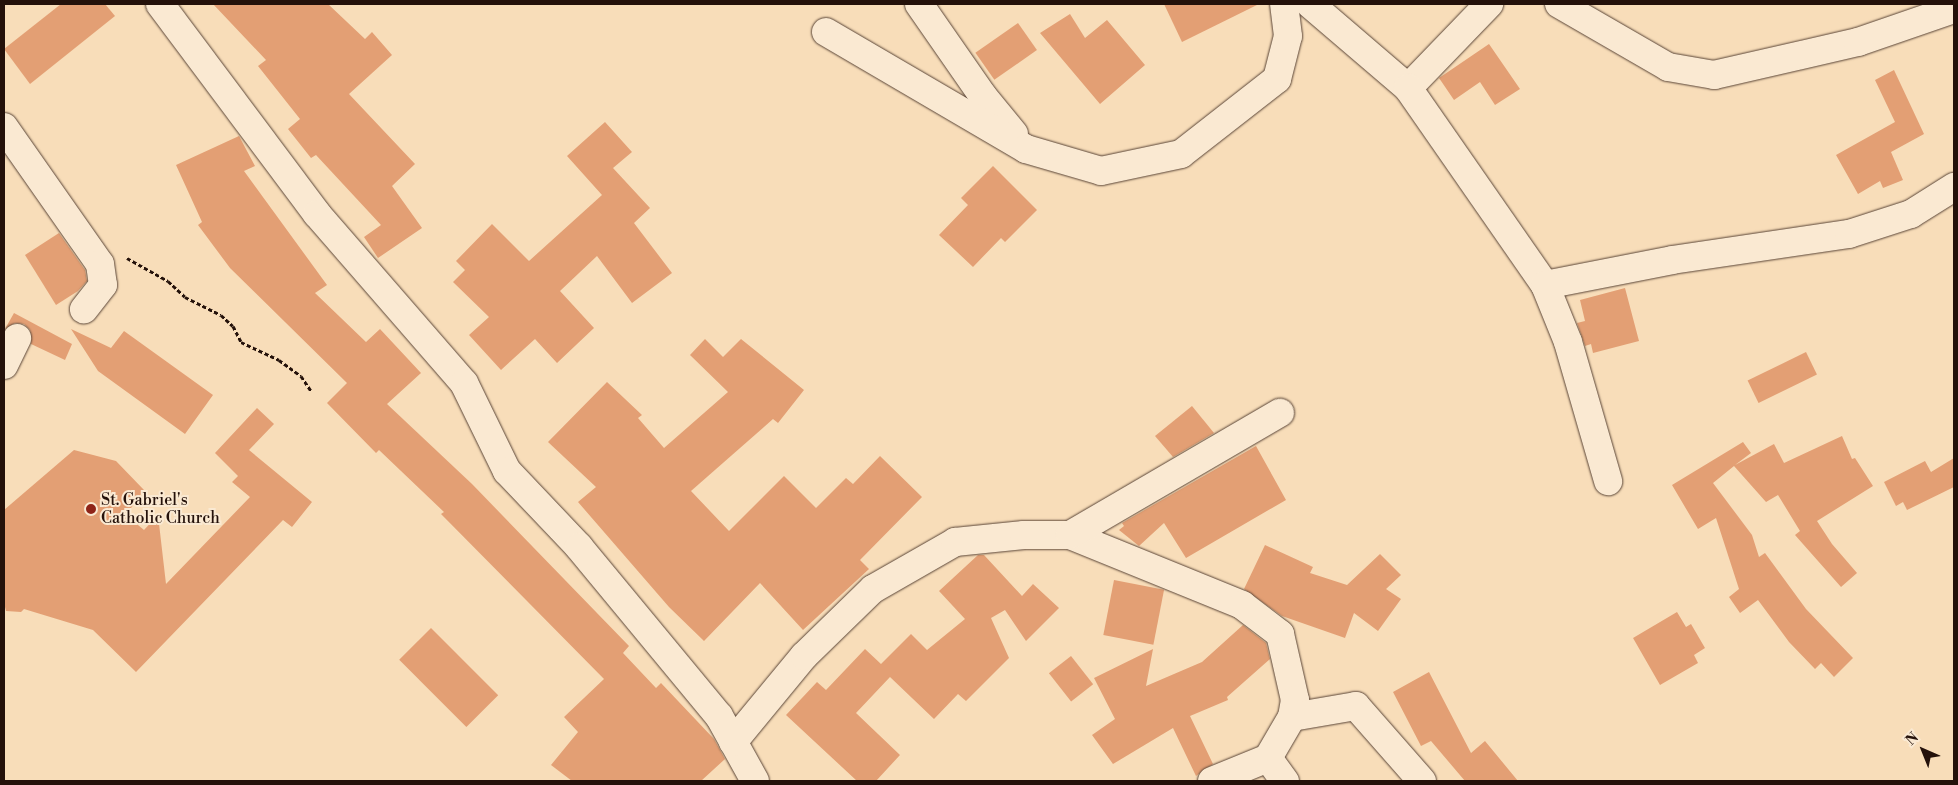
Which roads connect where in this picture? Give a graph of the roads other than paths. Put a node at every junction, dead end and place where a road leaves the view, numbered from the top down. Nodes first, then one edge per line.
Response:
1 (160, 4) edge
2 (919, 4) edge
3 (1284, 4) edge
4 (1310, 4) edge
5 (1489, 4) edge
6 (1559, 4) edge
7 (1954, 9) edge
8 (826, 32) dead end
9 (1408, 88) junction
10 (4, 127) edge
11 (1026, 148) junction
12 (1954, 187) edge
13 (1545, 285) junction
14 (84, 309) dead end
15 (17, 338) dead end
16 (4, 365) edge
17 (1280, 413) dead end
18 (1608, 481) dead end
19 (1070, 535) junction
20 (1292, 717) junction
21 (733, 742) junction
22 (1268, 758) junction
23 (755, 781) edge
24 (1212, 781) edge
25 (1285, 781) edge
26 (1422, 781) edge

1 - 21 street
2 - 11 street
3 - 11 street
4 - 9 street
5 - 9 street
6 - 7 street
8 - 11 street
9 - 13 street
10 - 14 street
12 - 13 street
13 - 18 street
15 - 16 street
17 - 19 street
19 - 20 street
19 - 21 street
20 - 22 street
20 - 26 street
21 - 23 street
22 - 24 street
22 - 25 street

